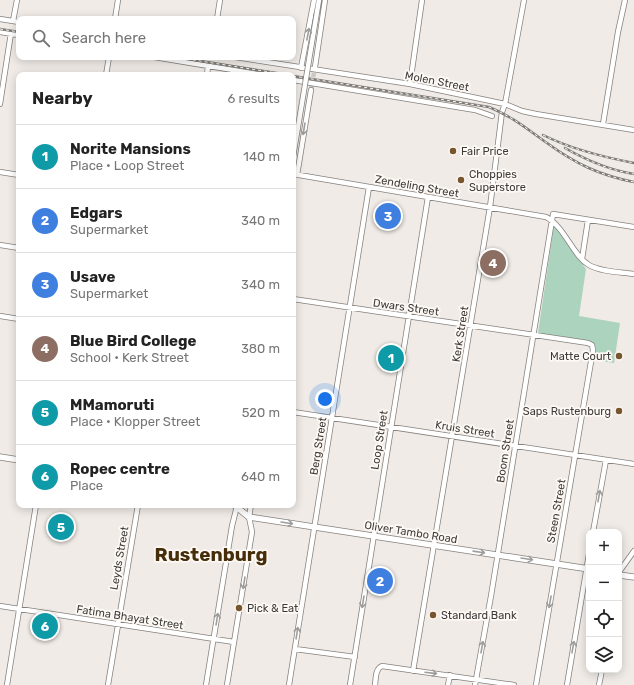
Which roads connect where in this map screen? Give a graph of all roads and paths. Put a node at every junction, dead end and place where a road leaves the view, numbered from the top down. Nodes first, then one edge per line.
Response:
1 (17, 0) edge
2 (118, 0) edge
3 (220, 0) edge
4 (314, 0) edge
5 (319, 0) edge
6 (325, 0) edge
7 (422, 0) edge
8 (524, 0) edge
9 (625, 0) edge
10 (115, 16) edge
11 (217, 16) edge
12 (0, 19) edge
13 (13, 21) junction
14 (16, 22) edge
15 (0, 32) edge
16 (11, 34) junction
17 (16, 35) edge
18 (108, 60) edge
19 (172, 60) edge
20 (253, 60) edge
21 (208, 66) junction
22 (315, 67) tunnel mouth
23 (301, 68) junction
24 (106, 72) edge
25 (207, 72) edge
26 (245, 72) edge
27 (296, 80) edge
28 (410, 84) junction
29 (311, 90) tunnel mouth
30 (0, 104) edge
31 (505, 104) junction
32 (492, 116) dead end
33 (603, 124) junction
34 (634, 130) edge
35 (296, 139) edge
36 (296, 170) edge
37 (0, 172) edge
38 (16, 175) edge
39 (296, 175) edge
40 (369, 187) junction
41 (428, 197) junction
42 (490, 207) junction
43 (552, 220) junction
44 (588, 220) junction
45 (634, 227) edge
46 (0, 245) edge
47 (16, 248) edge
48 (582, 259) junction
49 (634, 274) edge
50 (296, 299) edge
51 (350, 308) junction
52 (0, 316) edge
53 (409, 316) junction
54 (16, 319) edge
55 (470, 325) junction
56 (533, 335) junction
57 (588, 344) joint
58 (296, 412) edge
59 (331, 417) junction
60 (391, 426) junction
61 (452, 436) junction
62 (514, 446) junction
63 (575, 455) junction
64 (0, 457) edge
65 (16, 460) edge
66 (606, 460) junction
67 (634, 464) edge
68 (36, 508) edge
69 (137, 508) edge
70 (236, 508) edge
71 (239, 508) edge
72 (250, 508) edge
73 (249, 517) junction
74 (314, 527) junction
75 (594, 529) edge
76 (373, 536) junction
77 (434, 546) junction
78 (634, 551) edge
79 (497, 555) junction
80 (557, 564) junction
81 (586, 569) edge
82 (622, 569) edge
83 (622, 575) edge
84 (634, 577) edge
85 (586, 580) edge
86 (0, 606) edge
87 (19, 609) junction
88 (117, 624) junction
89 (214, 639) junction
90 (234, 642) junction
91 (295, 649) junction
92 (355, 657) junction
93 (413, 671) junction
94 (602, 673) edge
95 (450, 675) junction
96 (476, 679) junction
97 (7, 685) edge
98 (108, 685) edge
99 (206, 685) edge
100 (227, 685) edge
101 (289, 685) edge
102 (350, 685) edge
103 (375, 685) edge
104 (448, 685) edge
105 (475, 685) edge
106 (514, 685) edge
107 (536, 685) edge
108 (567, 685) edge
109 (600, 685) edge

1 - 13 street
2 - 10 street
3 - 11 street
23 -> 4 street
5 - 35 street, bridge
6 - 22 street
7 - 28 street
8 - 31 street, Kerk Street
9 - 33 street
12 - 13 street
13 - 14 street
15 - 16 street
16 - 17 street
16 - 30 street
18 - 24 street
19 - 21 street
20 - 23 street, Molen Street
21 - 25 street
21 - 26 street
23 - 28 street, Molen Street
27 - 32 street, Molen Street
28 - 31 street, Molen Street
29 -> 36 street
31 - 33 street, Molen Street
31 - 42 street, Kerk Street
33 - 34 street, Molen Street
37 - 38 street
39 - 40 street, Zendeling Street
40 - 41 street, Zendeling Street
40 - 51 street, Berg Street
41 - 42 street, Zendeling Street
41 - 53 street, Loop Street
42 - 43 street, Zendeling Street
42 - 55 street, Kerk Street
43 - 44 street
43 - 48 street
43 - 56 street, Boom Street
44 - 45 street
44 - 48 street
46 - 47 street
48 - 49 street
50 - 51 street, Dwars Street
51 - 53 street, Dwars Street
51 - 59 street, Berg Street
52 - 54 street
53 - 55 street, Dwars Street
53 - 60 street, Loop Street
55 - 56 street, Dwars Street
55 - 61 street, Kerk Street
56 - 57 street, Dwars Street
56 - 62 street, Boom Street
57 - 63 street, Steen Street
58 - 59 street, Kruis Street
59 - 60 street, Kruis Street
59 - 74 street, Berg Street
60 - 61 street, Kruis Street
60 - 76 street, Loop Street
61 - 62 street, Kruis Street
61 - 77 street, Kerk Street
62 - 63 street, Kruis Street
62 - 79 street, Boom Street
63 - 66 street, Kruis Street
63 - 80 street, Steen Street
64 - 65 main road
66 - 67 street, Kruis Street
75 -> 66 street
68 - 87 street
69 - 88 street, Leyds Street
89 -> 70 street
71 - 73 main road
72 - 73 street
73 -> 74 main road, Oliver Tambo Road
73 -> 90 street
74 - 76 main road, Oliver Tambo Road
91 -> 74 street, Berg Street
76 - 77 main road, Oliver Tambo Road
76 -> 92 street, Loop Street
77 -> 79 main road, Oliver Tambo Road
77 - 93 street, Kerk Street
78 - 82 street
79 -> 80 main road, Oliver Tambo Road
96 -> 79 street, Boom Street
80 - 81 main road, Oliver Tambo Road
80 -> 107 street, Steen Street
83 - 84 main road
108 -> 85 street
86 - 87 street, Fatima Bhayat Street
87 - 88 street, Fatima Bhayat Street
87 - 97 street
88 - 89 street, Fatima Bhayat Street
88 - 98 street, Leyds Street
89 - 90 street, Fatima Bhayat Street
89 - 99 street
90 - 100 street
91 - 92 street
91 - 101 street, Berg Street
92 - 102 street, Loop Street
93 -> 95 street
93 - 103 street
94 - 109 street
95 - 96 street
95 - 104 street
96 - 105 street, Boom Street
96 - 106 street

